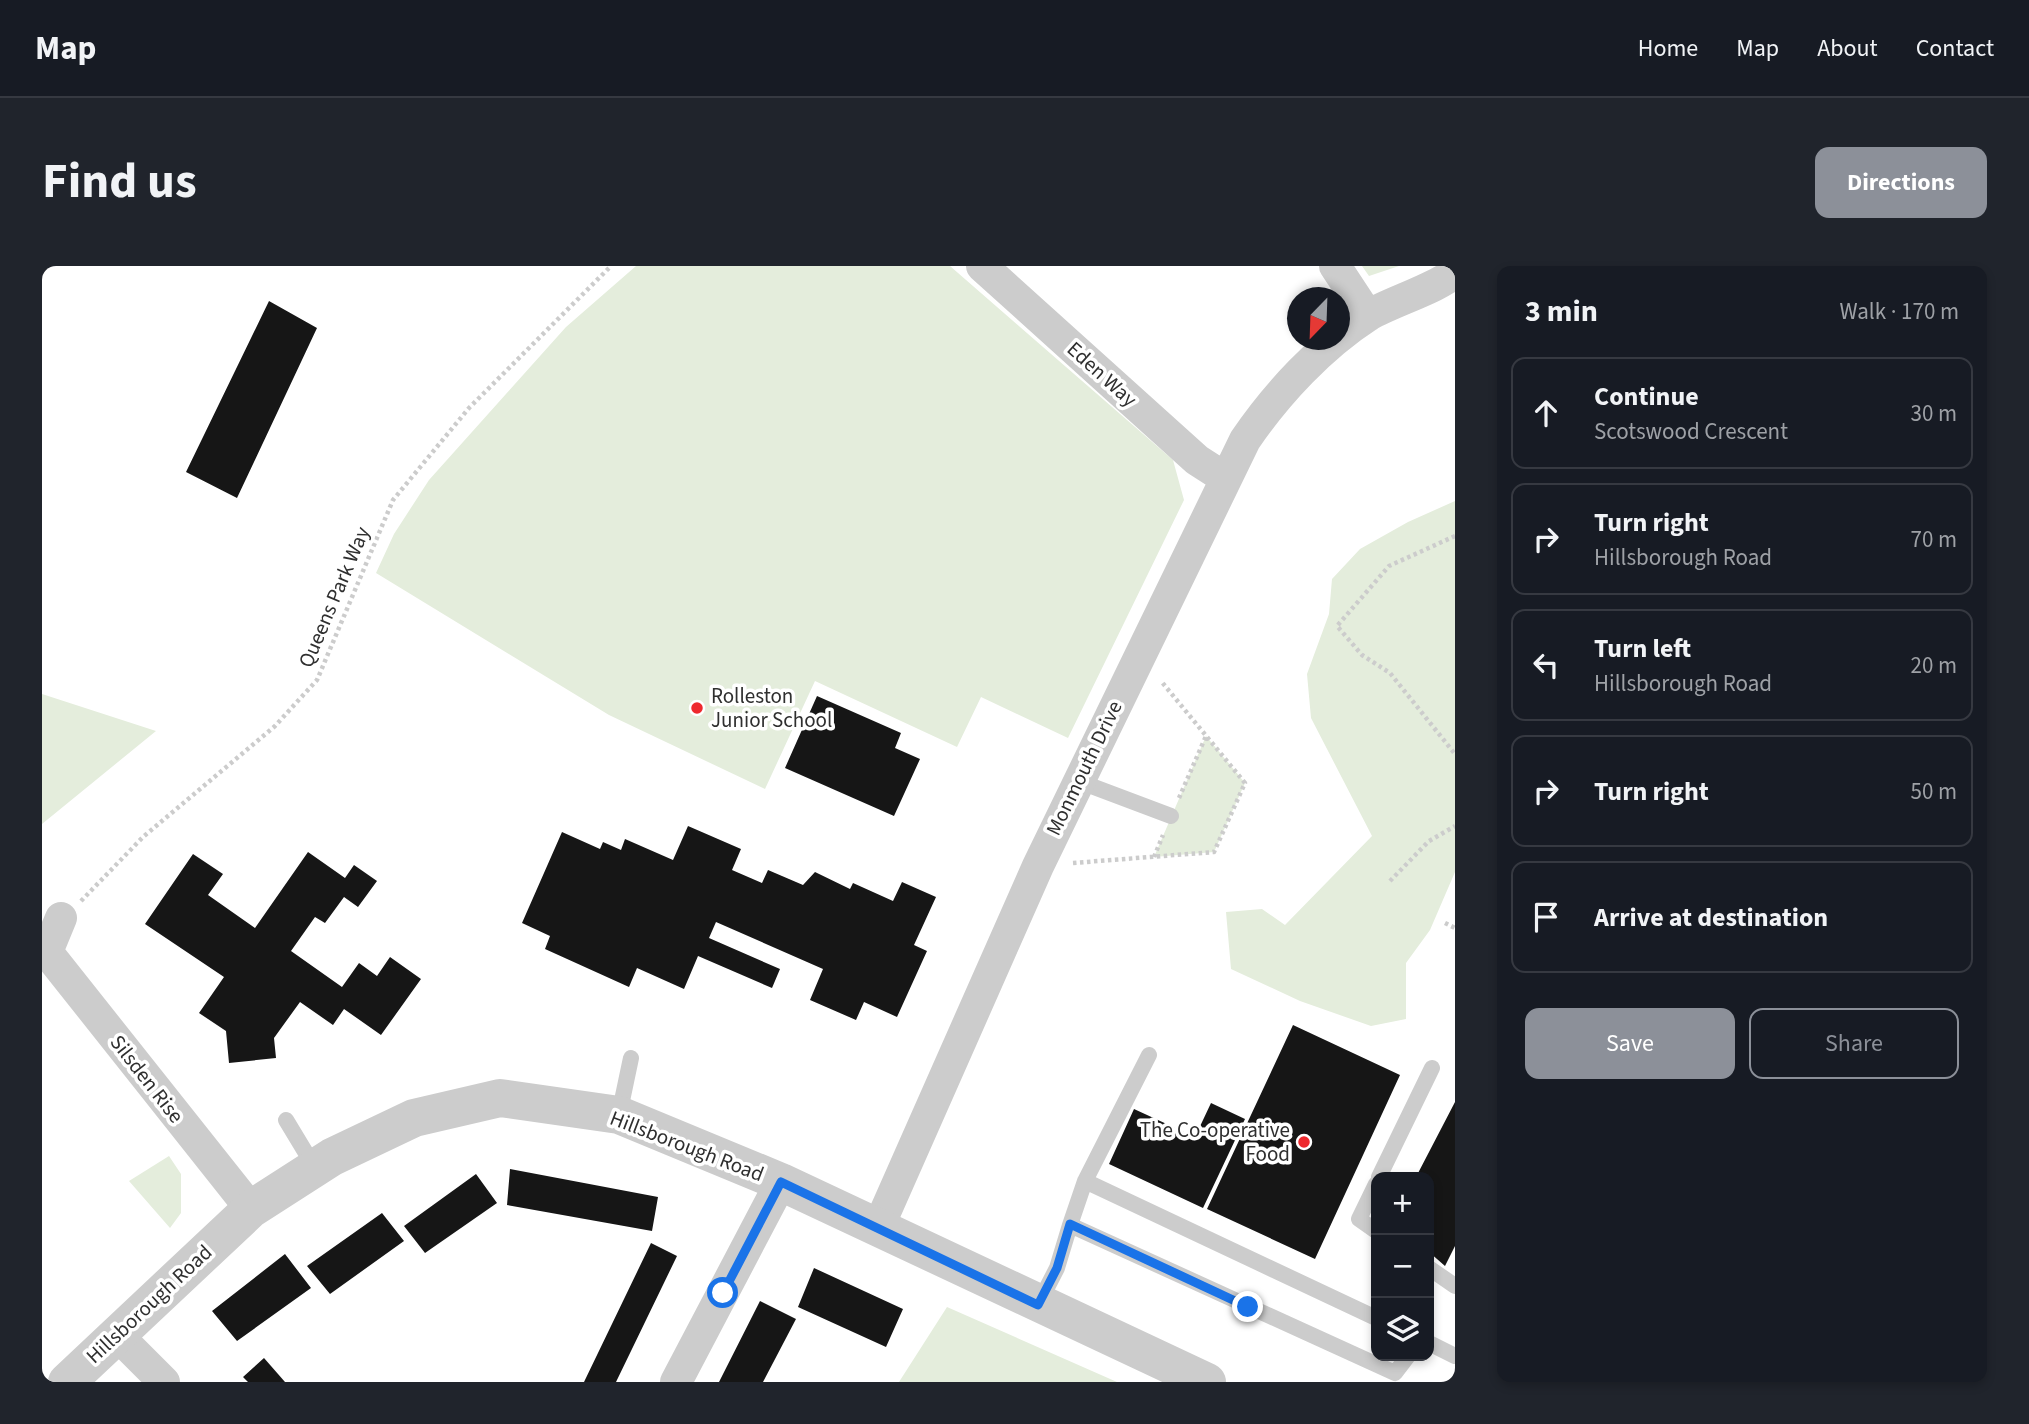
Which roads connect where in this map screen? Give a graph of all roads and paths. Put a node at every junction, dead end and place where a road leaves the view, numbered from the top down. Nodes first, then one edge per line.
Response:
1 (611, 266) edge
2 (982, 266) edge
3 (1335, 266) edge
4 (1455, 272) edge
5 (1368, 316) junction
6 (1225, 478) junction
7 (1455, 536) edge
8 (1455, 754) edge
9 (1078, 781) junction
10 (1171, 816) dead end
11 (1455, 826) edge
12 (1390, 881) dead end
13 (61, 918) joint
14 (1445, 923) dead end
15 (1455, 928) edge
16 (44, 953) edge
17 (1149, 1055) dead end
18 (631, 1058) dead end
19 (1432, 1068) dead end
20 (619, 1115) junction
21 (286, 1119) dead end
22 (315, 1168) junction
23 (1382, 1172) edge
24 (1085, 1181) junction
25 (781, 1182) junction
26 (1371, 1194) edge
27 (250, 1209) junction
28 (1070, 1224) junction
29 (1371, 1227) edge
30 (878, 1228) junction
31 (1434, 1271) edge
32 (1455, 1286) edge
33 (1038, 1305) junction
34 (1371, 1316) edge
35 (116, 1334) junction
36 (1434, 1346) edge
37 (1455, 1356) edge
38 (1404, 1361) edge
39 (67, 1382) edge
40 (164, 1382) edge
41 (676, 1382) edge
42 (1207, 1382) edge

1 - 13 path, Queens Park Way
2 - 6 street, Eden Way
3 - 5 street
4 - 5 street, Monmouth Drive
5 - 6 street, Monmouth Drive
6 - 9 street, Monmouth Drive
7 - 8 path
9 - 10 lane
9 - 30 street, Monmouth Drive
11 - 12 path
13 - 16 street
14 - 15 path
16 - 27 street, Silsden Rise
17 - 24 lane
18 - 20 lane
19 - 23 lane
20 - 22 street, Hillsborough Road
20 - 25 street, Hillsborough Road
21 - 22 lane
22 - 27 street, Hillsborough Road
24 - 28 lane
24 - 34 lane
25 - 30 street, Hillsborough Road
25 - 41 street
26 - 29 lane
27 - 35 street, Hillsborough Road
28 - 33 lane
28 - 38 lane
30 - 33 street, Hillsborough Road
31 - 32 lane
33 - 42 street, Hillsborough Road
35 - 39 street, Hillsborough Road
35 - 40 street
36 - 37 lane

